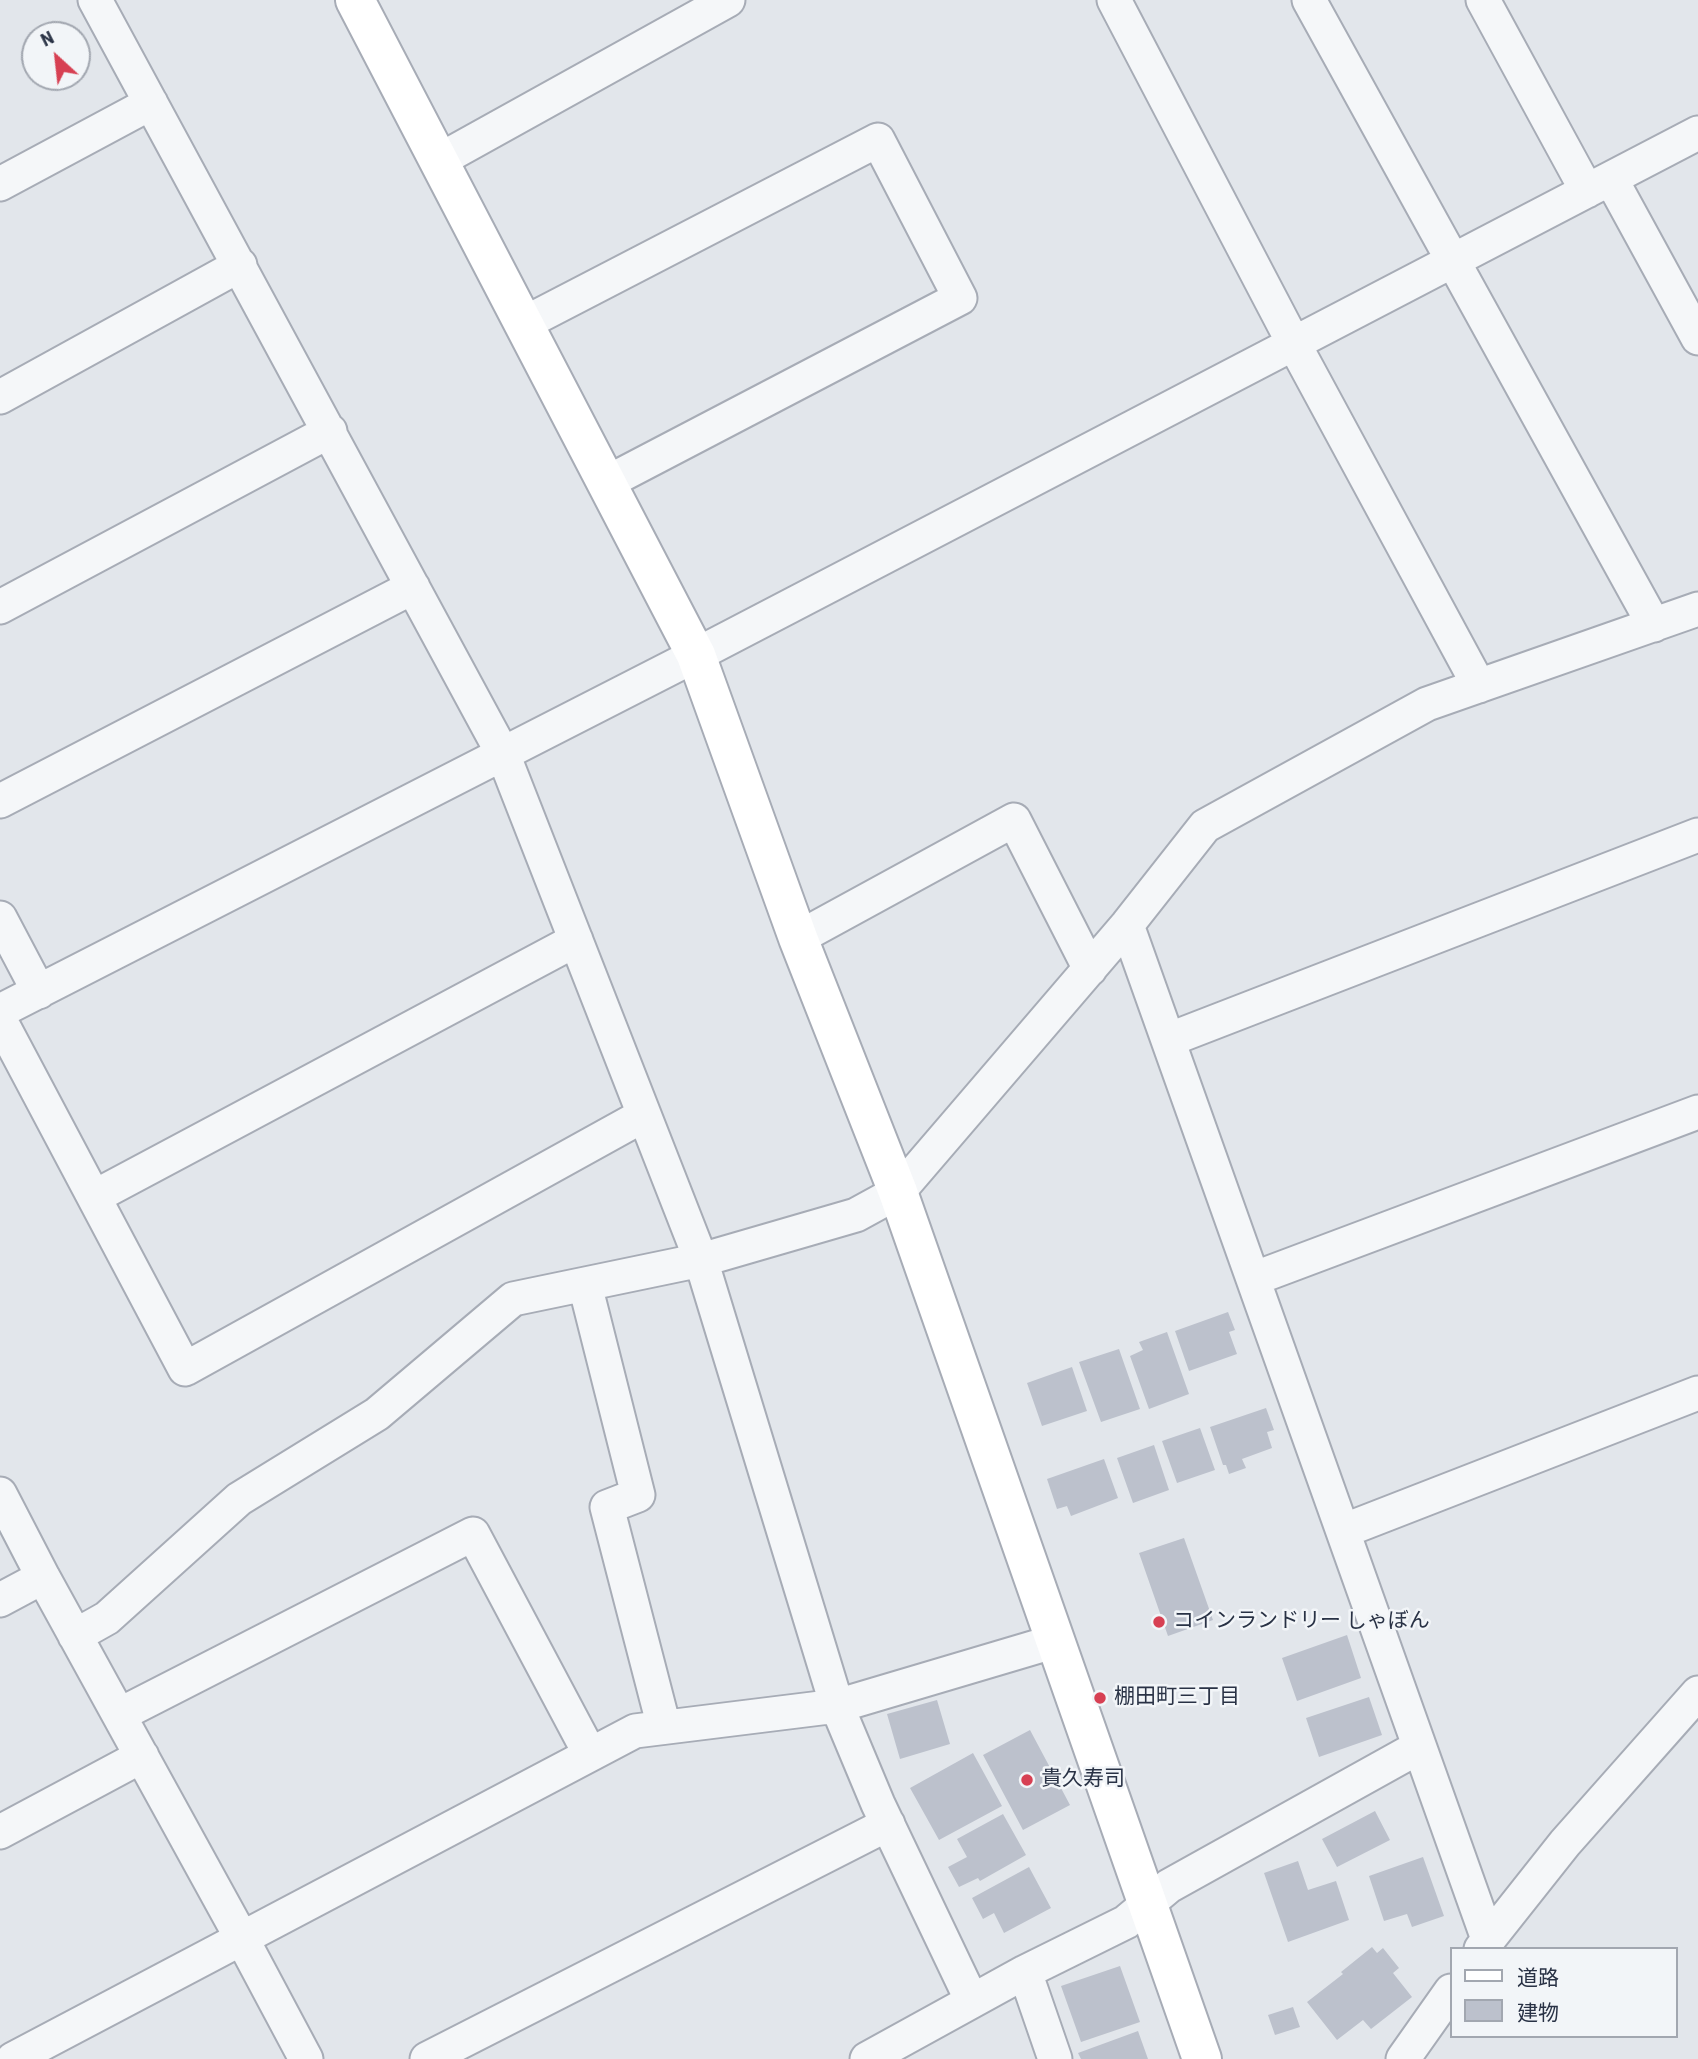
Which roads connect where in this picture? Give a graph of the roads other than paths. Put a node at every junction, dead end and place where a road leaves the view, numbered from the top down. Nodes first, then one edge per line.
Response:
1 (95, 0) edge
2 (355, 0) edge
3 (728, 0) edge
4 (1114, 0) edge
5 (1309, 0) edge
6 (1483, 0) edge
7 (151, 103) junction
8 (1698, 133) edge
9 (439, 161) junction
10 (0, 184) edge
11 (1599, 185) junction
12 (1453, 261) junction
13 (240, 265) junction
14 (523, 324) junction
15 (1698, 338) edge
16 (1294, 344) junction
17 (0, 397) edge
18 (330, 431) junction
19 (606, 483) junction
20 (413, 587) junction
21 (0, 607) edge
22 (1698, 609) edge
23 (1654, 625) junction
24 (695, 655) junction
25 (1479, 687) junction
26 (503, 754) junction
27 (0, 802) edge
28 (1698, 835) edge
29 (0, 918) edge
30 (1127, 925) junction
31 (798, 938) junction
32 (576, 940) junction
33 (1090, 969) junction
34 (39, 992) junction
35 (0, 1011) edge
36 (0, 1020) edge
37 (1168, 1040) junction
38 (1698, 1112) edge
39 (644, 1115) junction
40 (898, 1192) junction
41 (94, 1197) junction
42 (701, 1260) junction
43 (1253, 1279) junction
44 (585, 1284) junction
45 (1698, 1393) edge
46 (0, 1494) edge
47 (1343, 1531) junction
48 (43, 1577) junction
49 (0, 1600) edge
50 (75, 1636) junction
51 (1056, 1641) junction
52 (1698, 1693) edge
53 (836, 1706) junction
54 (119, 1715) junction
55 (664, 1727) junction
56 (1419, 1747) junction
57 (590, 1754) junction
58 (142, 1756) junction
59 (888, 1824) junction
60 (0, 1832) edge
61 (1148, 1904) junction
62 (241, 1937) junction
63 (1484, 1944) edge
64 (1025, 1972) junction
65 (1450, 1992) edge
66 (972, 2001) junction
67 (13, 2059) edge
68 (306, 2059) edge
69 (427, 2059) edge
70 (867, 2059) edge
71 (1055, 2059) edge
72 (1202, 2059) edge
73 (1404, 2059) edge

1 - 7 street
2 - 9 street
3 - 9 street
4 - 16 street
5 - 12 street
6 - 11 street
7 - 10 street
7 - 13 street
8 - 11 street
9 - 14 street
11 - 12 street
11 - 15 street
12 - 16 street
12 - 23 street
13 - 17 street
13 - 18 street
14 - 19 street
14 - 19 street
16 - 24 street
16 - 25 street
18 - 20 street
18 - 21 street
19 - 24 street
20 - 26 street
20 - 27 street
22 - 23 street
23 - 25 street
24 - 26 street
24 - 31 street
25 - 30 street
26 - 32 street
26 - 34 street
28 - 37 street
29 - 34 street
30 - 33 street
30 - 37 street
31 - 33 street
31 - 40 street
32 - 39 street
32 - 41 street
33 - 40 street
34 - 35 street
36 - 41 street
37 - 43 street
38 - 43 street
39 - 41 street
39 - 42 street
40 - 42 street
40 - 51 street
42 - 44 street
42 - 53 street
43 - 47 street
44 - 50 street
44 - 55 street
45 - 47 street
46 - 48 street
47 - 56 street
48 - 49 street
48 - 50 street
50 - 54 street
51 - 53 street
51 - 61 street
52 - 63 street
53 - 55 street
53 - 59 street
54 - 57 street
54 - 58 street
55 - 57 street
56 - 61 street
56 - 63 street
57 - 62 street
58 - 60 street
58 - 62 street
59 - 66 street
59 - 69 street
61 - 64 street
61 - 72 street
62 - 67 street
62 - 68 street
64 - 66 street
64 - 71 street
65 - 73 street
66 - 70 street

